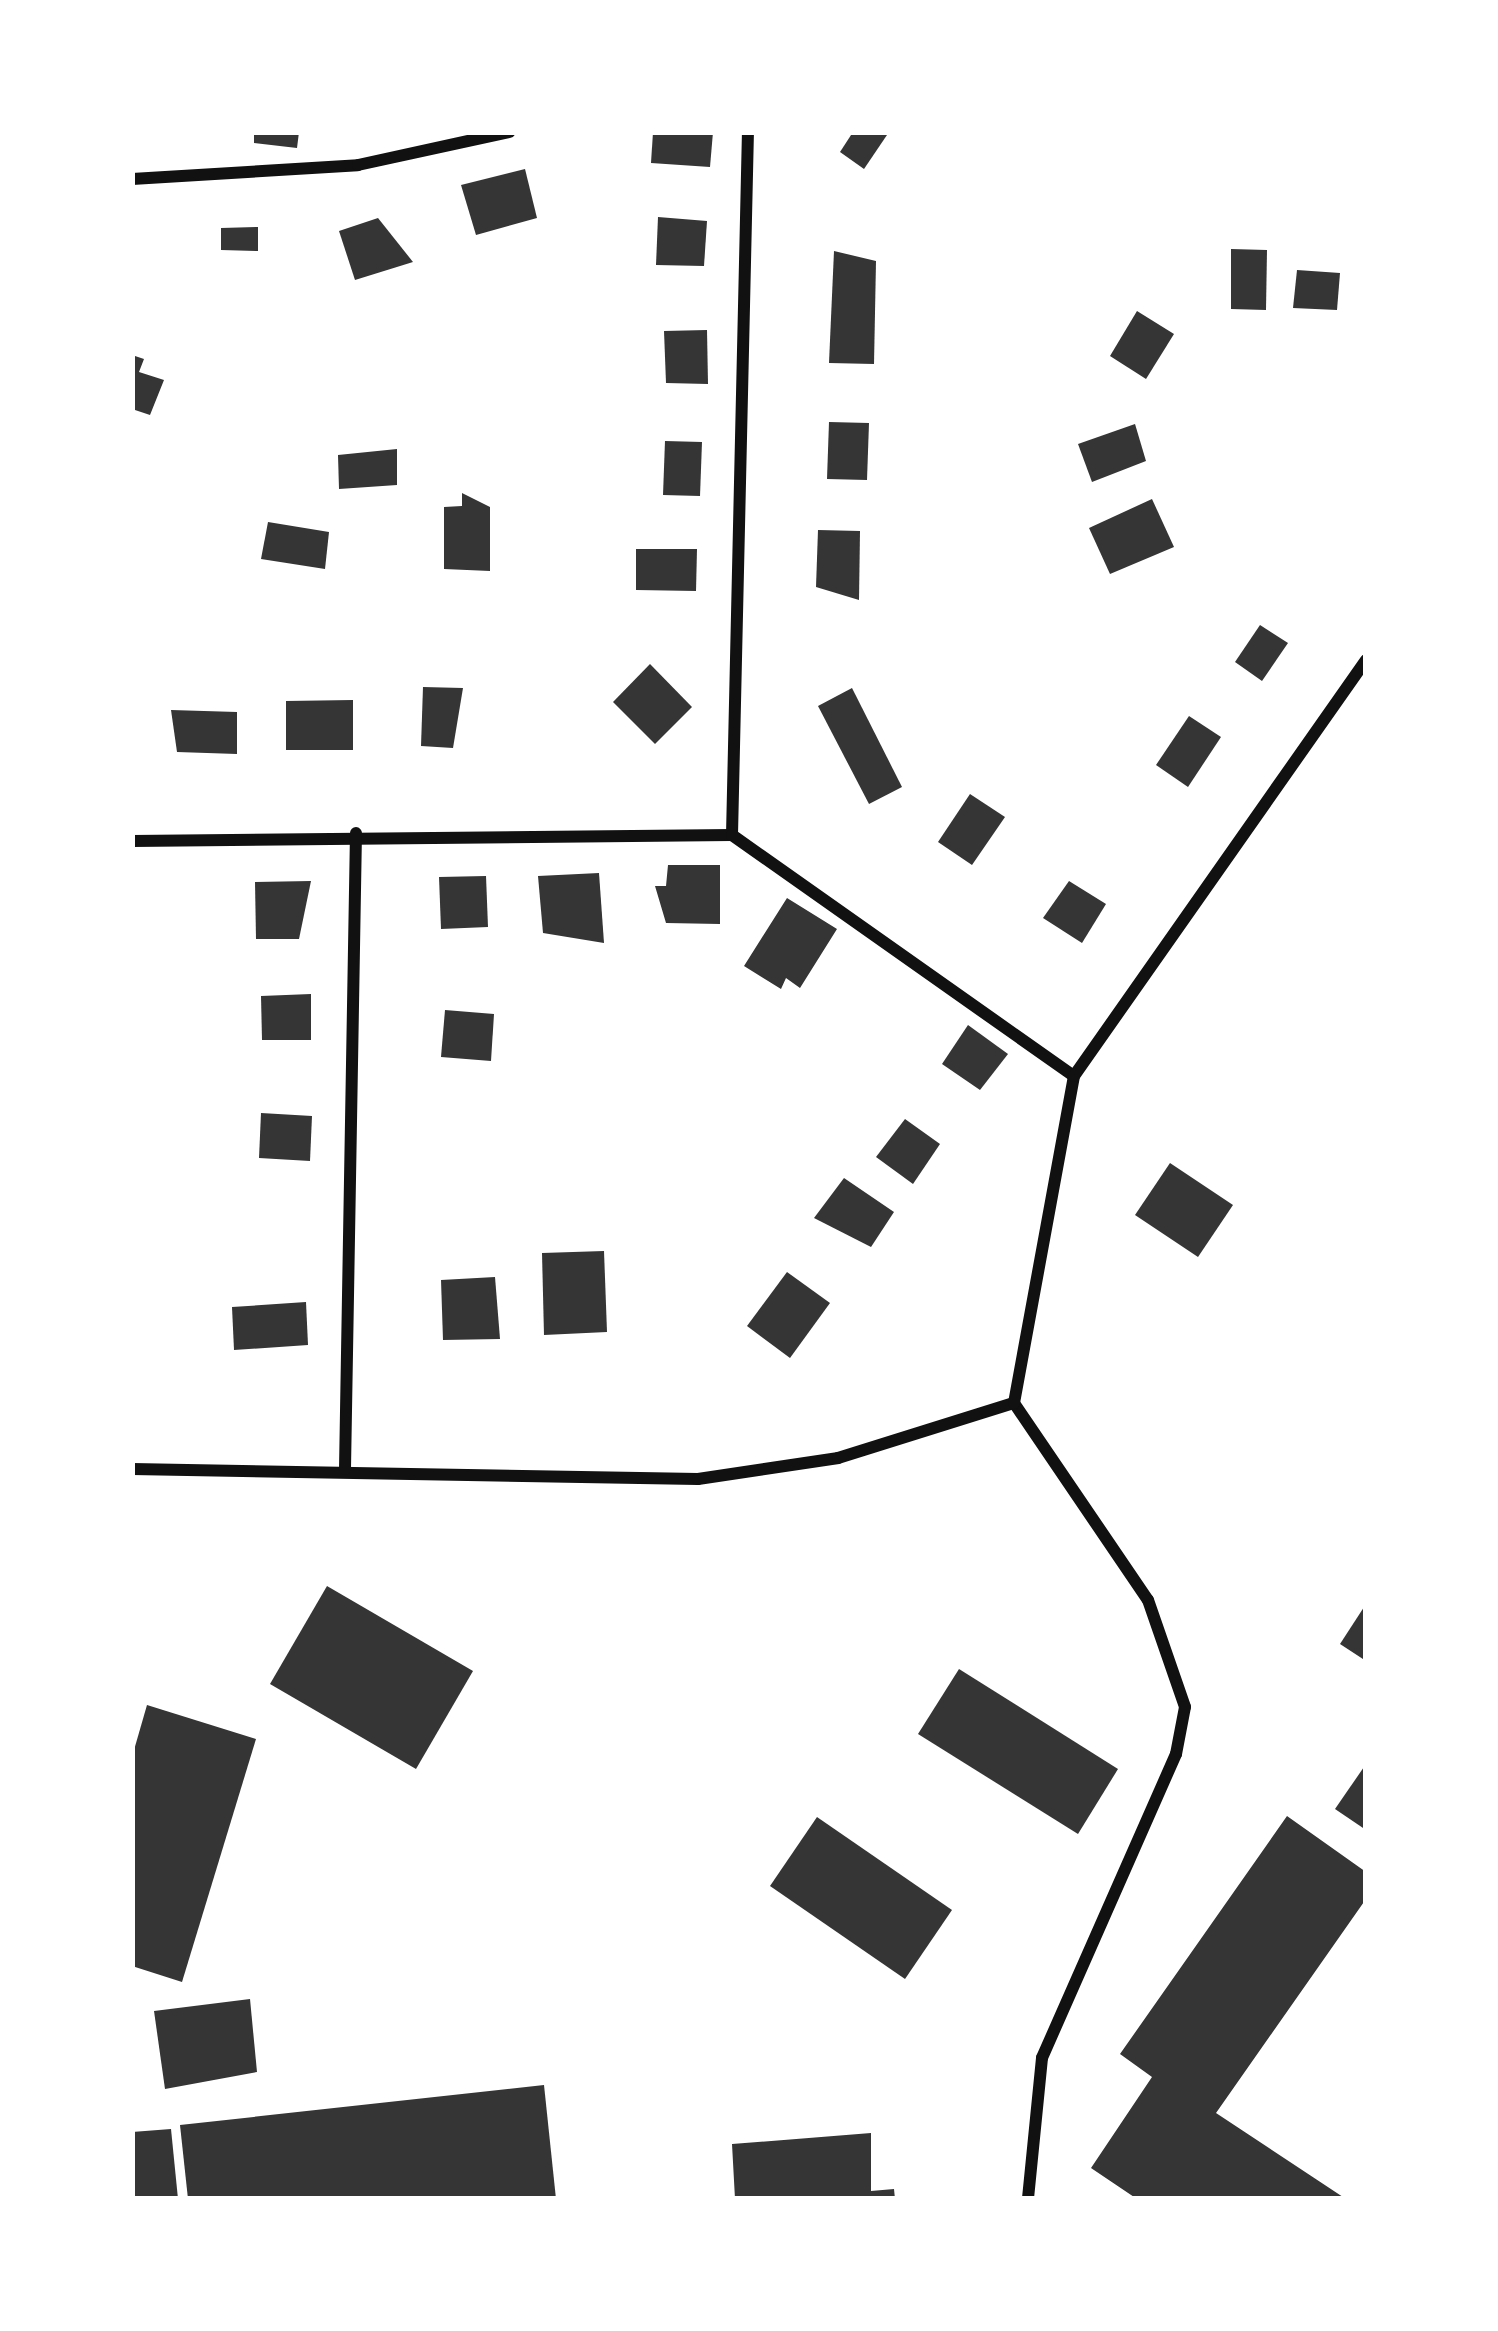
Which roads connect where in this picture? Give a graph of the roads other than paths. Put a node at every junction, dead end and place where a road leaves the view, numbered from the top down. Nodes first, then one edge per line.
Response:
1 (509, 132) edge
2 (748, 132) edge
3 (132, 179) edge
4 (1366, 660) edge
5 (356, 833) junction
6 (732, 835) junction
7 (132, 842) edge
8 (1074, 1076) junction
9 (1014, 1403) junction
10 (132, 1469) edge
11 (345, 1469) junction
12 (1028, 2199) edge

1 - 3 street
2 - 6 street
4 - 8 street
5 - 6 street
5 - 7 street
5 - 11 street
6 - 8 street
8 - 9 street
9 - 11 street
9 - 12 street
10 - 11 street

